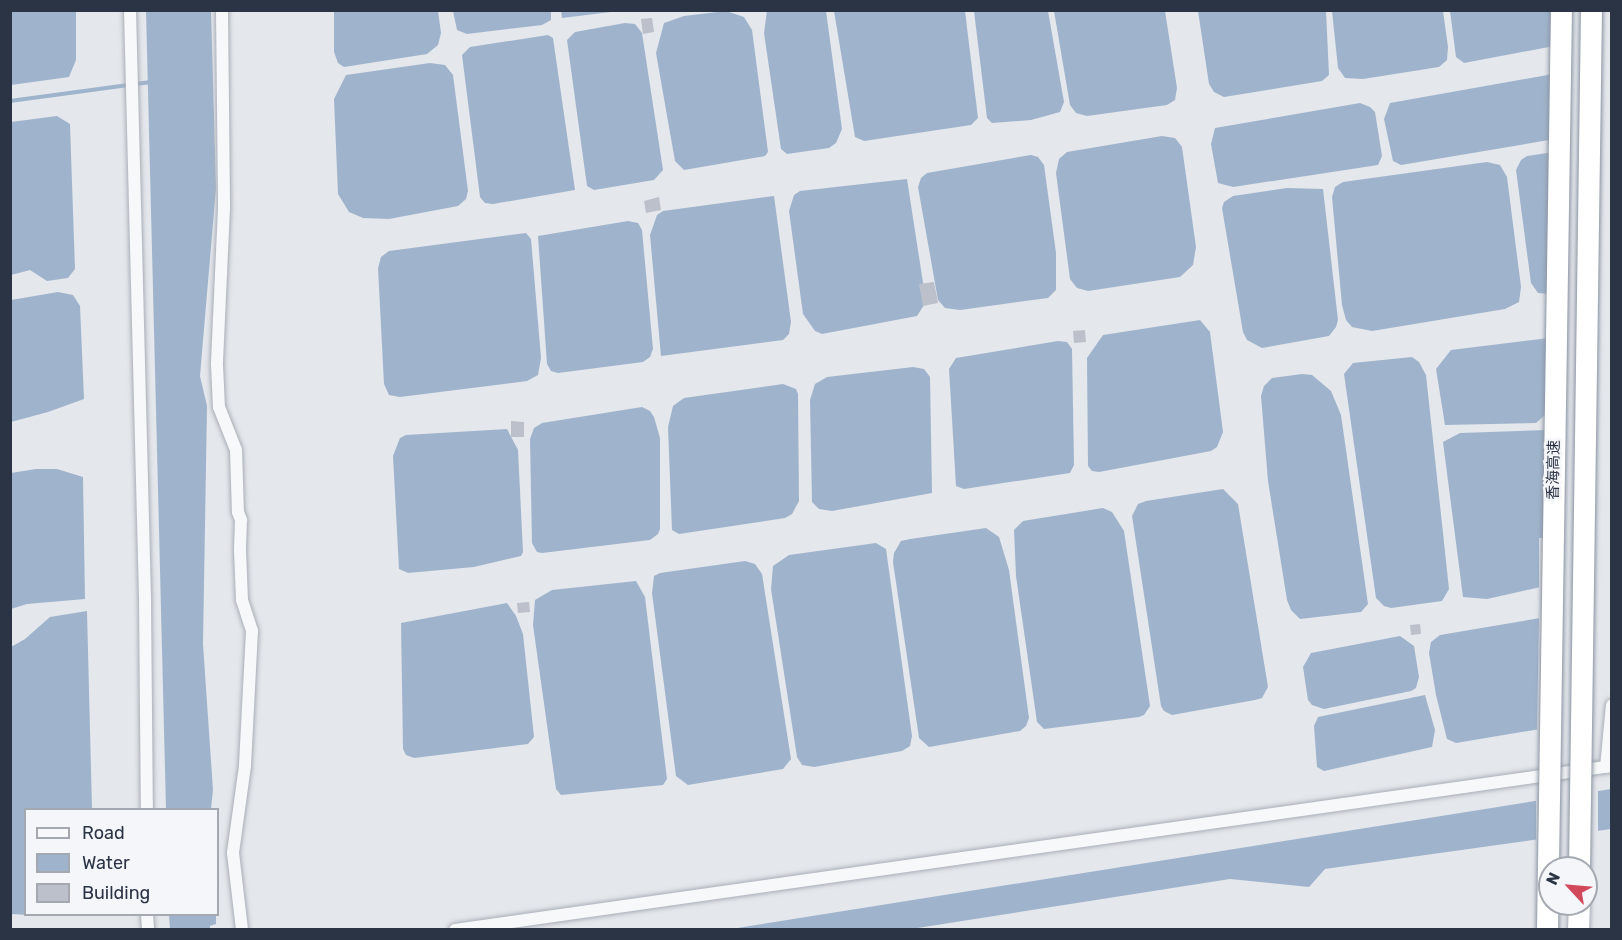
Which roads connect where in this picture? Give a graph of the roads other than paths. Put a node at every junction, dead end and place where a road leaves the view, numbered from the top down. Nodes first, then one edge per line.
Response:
1 (130, 10) edge
2 (222, 10) edge
3 (1561, 10) edge
4 (1591, 10) edge
5 (1611, 705) edge
6 (1609, 766) edge
7 (147, 808) edge
8 (1579, 856) edge
9 (242, 930) edge
10 (455, 930) edge
11 (1547, 930) edge

1 - 7 street
2 - 9 street
3 - 11 highway, 香海高速, bridge
4 - 8 highway, 香海高速, bridge
5 - 6 street
6 - 10 street

